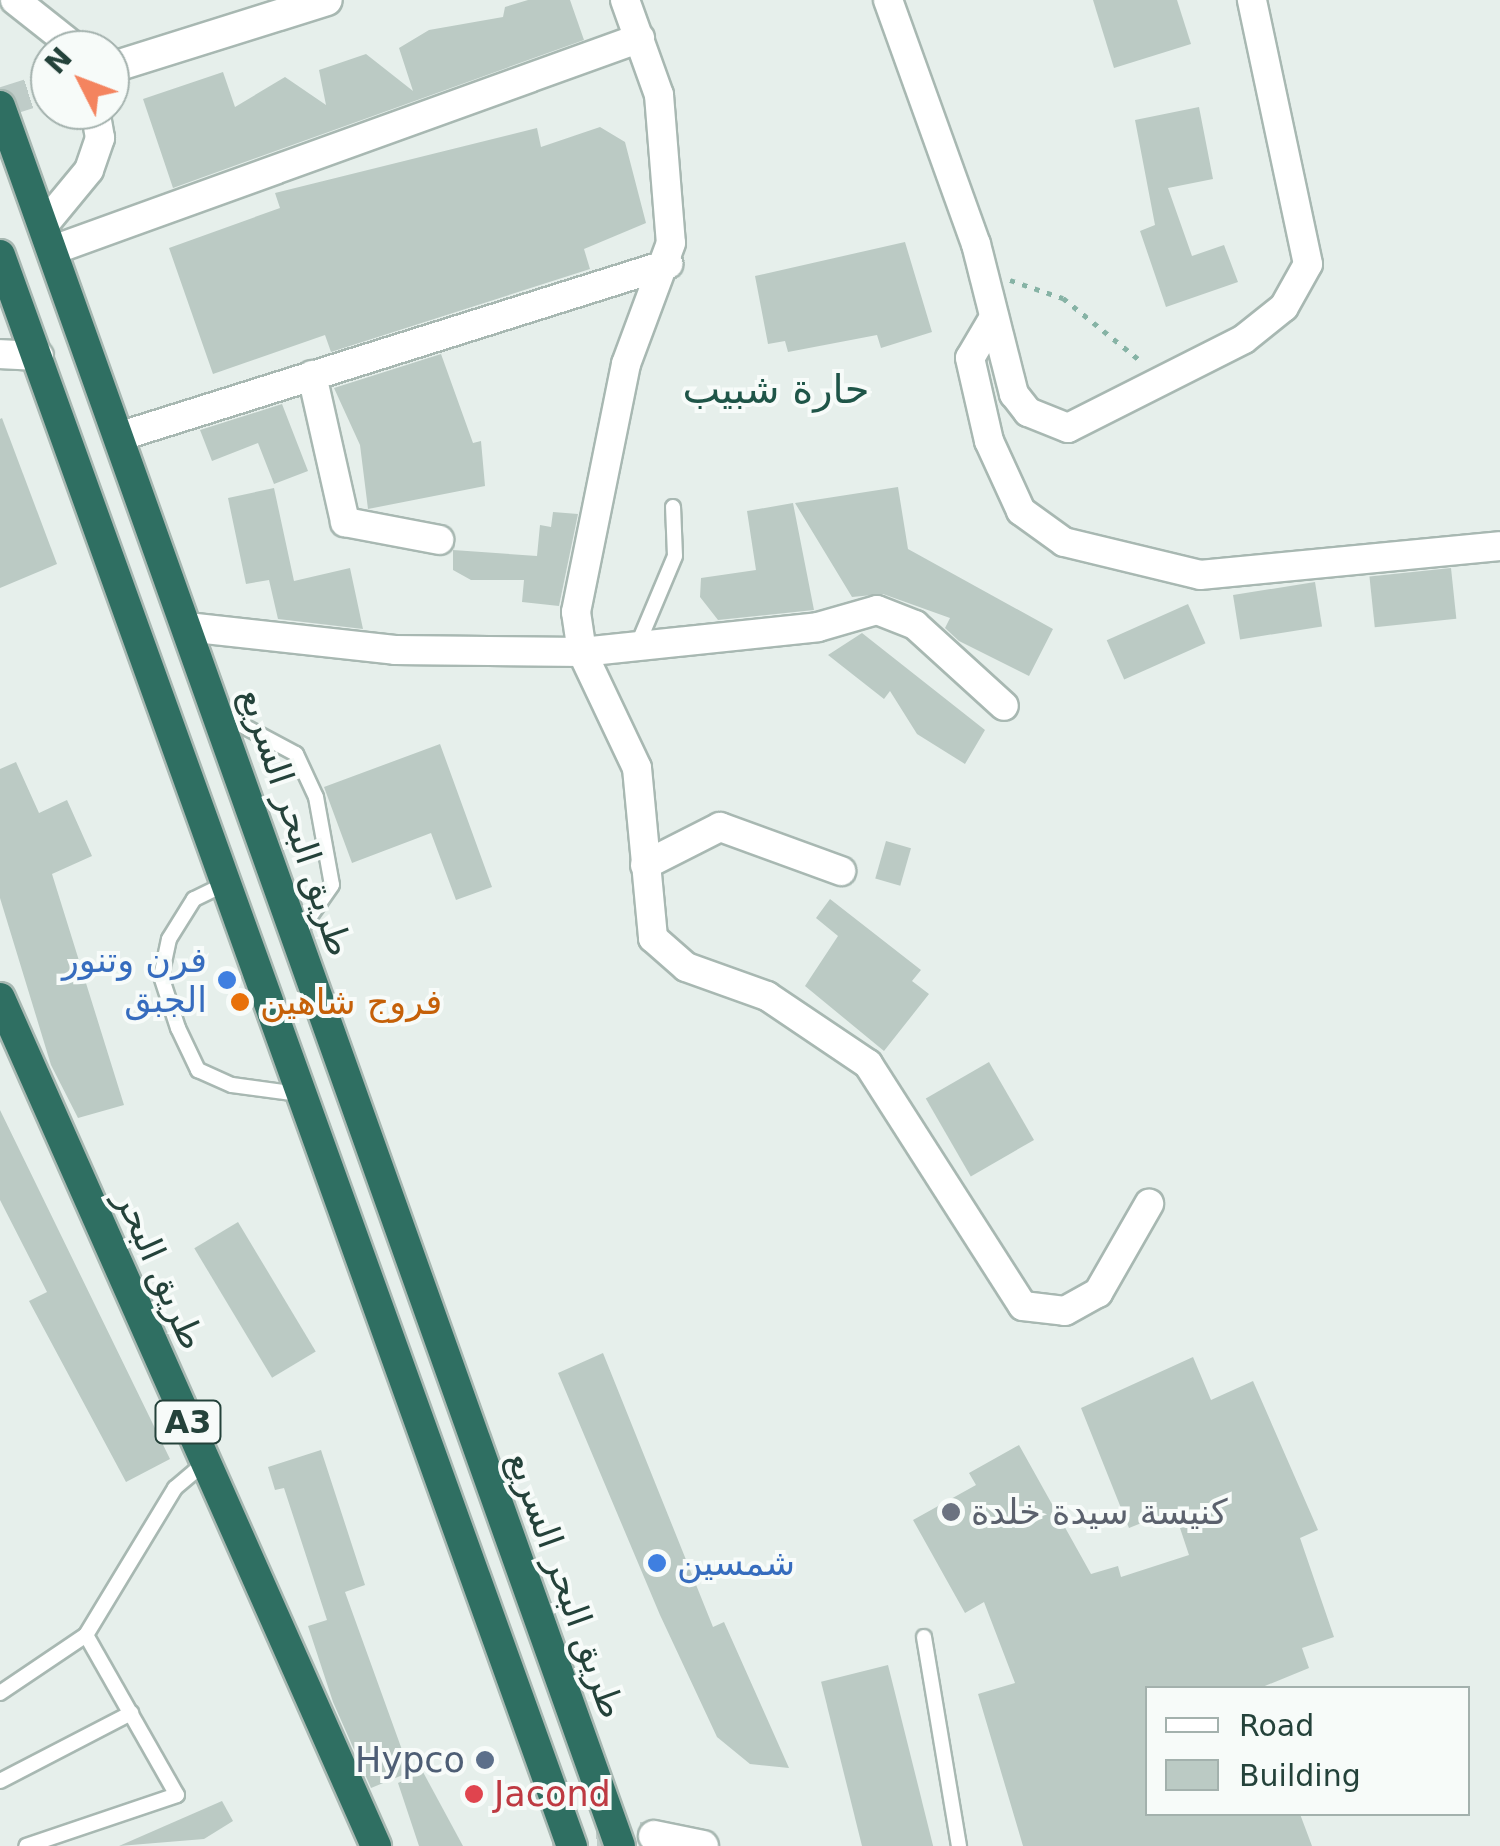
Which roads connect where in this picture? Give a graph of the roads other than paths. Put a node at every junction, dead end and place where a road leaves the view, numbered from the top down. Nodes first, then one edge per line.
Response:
1 (15, 0) edge
2 (326, 0) edge
3 (625, 0) edge
4 (888, 0) edge
5 (1252, 0) edge
6 (53, 30) edge
7 (640, 38) junction
8 (130, 62) edge
9 (0, 106) edge
10 (99, 130) edge
11 (52, 235) junction
12 (0, 256) edge
13 (668, 264) junction
14 (994, 319) junction
15 (0, 354) edge
16 (39, 356) junction
17 (312, 375) junction
18 (118, 436) junction
19 (673, 507) dead end
20 (439, 540) dead end
21 (1500, 546) edge
22 (187, 627) junction
23 (636, 650) junction
24 (582, 652) junction
25 (1004, 706) dead end
26 (217, 712) junction
27 (645, 865) junction
28 (841, 871) dead end
29 (228, 882) junction
30 (296, 936) junction
31 (0, 998) edge
32 (300, 1094) junction
33 (1149, 1204) dead end
34 (208, 1461) junction
35 (86, 1634) junction
36 (924, 1637) dead end
37 (0, 1692) edge
38 (131, 1713) junction
39 (0, 1782) edge
40 (654, 1836) dead end
41 (26, 1846) edge
42 (376, 1846) edge
43 (572, 1846) edge
44 (620, 1846) edge
45 (702, 1846) edge
46 (959, 1846) edge

1 - 6 street
2 - 8 street
3 - 7 street
4 - 14 street
5 - 14 street
7 - 11 street
7 - 13 street
9 - 11 highway, طريق البحر السريع
10 - 11 street
11 - 18 highway, طريق البحر السريع
12 - 16 highway
13 - 17 street
13 - 24 street
14 - 21 street
15 - 16 street
16 - 29 highway
17 - 18 street
17 - 20 street
18 - 22 highway, طريق البحر السريع
19 - 23 lane
22 - 24 street
22 - 26 highway, طريق البحر السريع
23 - 24 street
23 - 25 street
24 - 27 street
26 - 30 highway, طريق البحر السريع
26 - 30 lane
27 - 28 street
27 - 33 street
29 - 32 highway
29 - 32 lane
30 - 44 highway, طريق البحر السريع
31 - 34 highway, طريق البحر / A3
32 - 43 highway
34 - 35 lane
34 - 42 highway, طريق البحر / A3
35 - 37 lane
35 - 38 lane
36 - 46 lane
38 - 39 lane
38 - 41 lane
40 - 45 street

